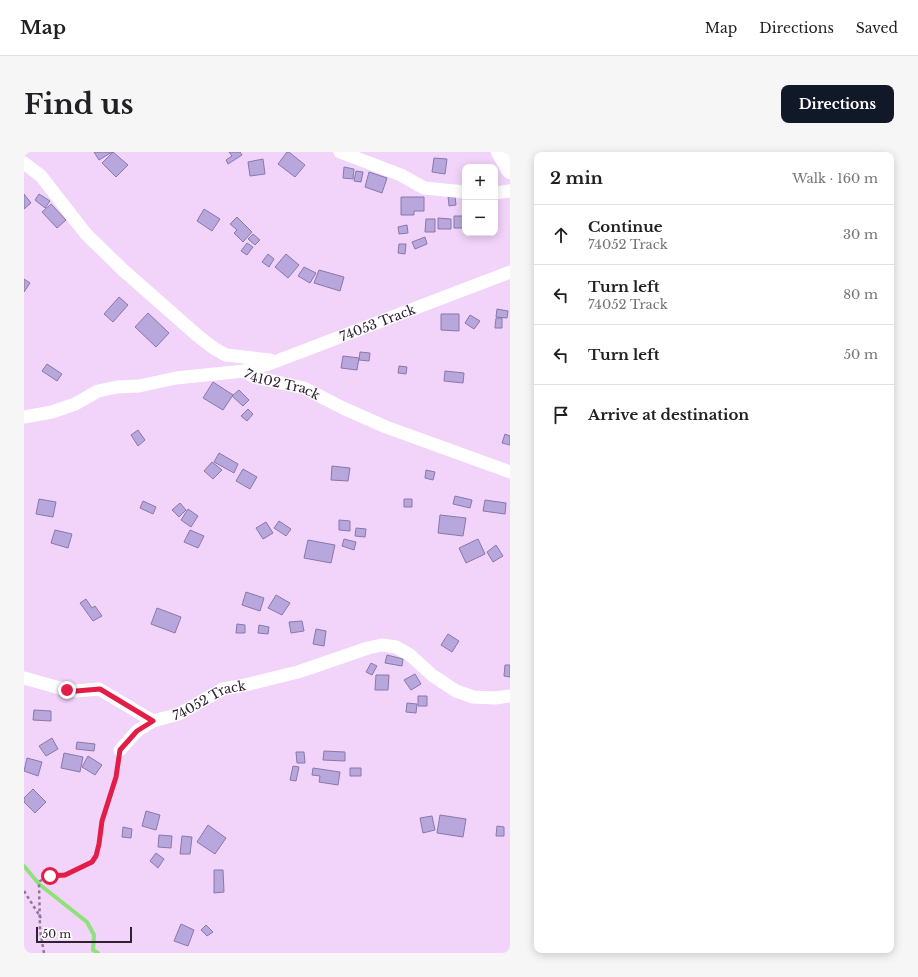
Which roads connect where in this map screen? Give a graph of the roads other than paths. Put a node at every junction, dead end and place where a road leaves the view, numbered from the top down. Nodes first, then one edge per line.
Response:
1 (340, 152) edge
2 (500, 152) edge
3 (24, 163) edge
4 (510, 170) edge
5 (510, 191) edge
6 (462, 192) edge
7 (498, 193) edge
8 (510, 272) edge
9 (276, 361) junction
10 (244, 370) junction
11 (24, 417) edge
12 (510, 472) edge
13 (24, 678) edge
14 (510, 696) edge
15 (153, 721) junction
16 (120, 750) road end

1 - 6 street
2 - 4 street
3 - 9 street
5 - 7 street
8 - 9 street, 74053 Track
9 - 10 street, 74053 Track
10 - 11 street, 74102 Track
10 - 12 street, 74102 Track
13 - 15 street
14 - 15 street, 74052 Track
15 - 16 street, 74052 Track

